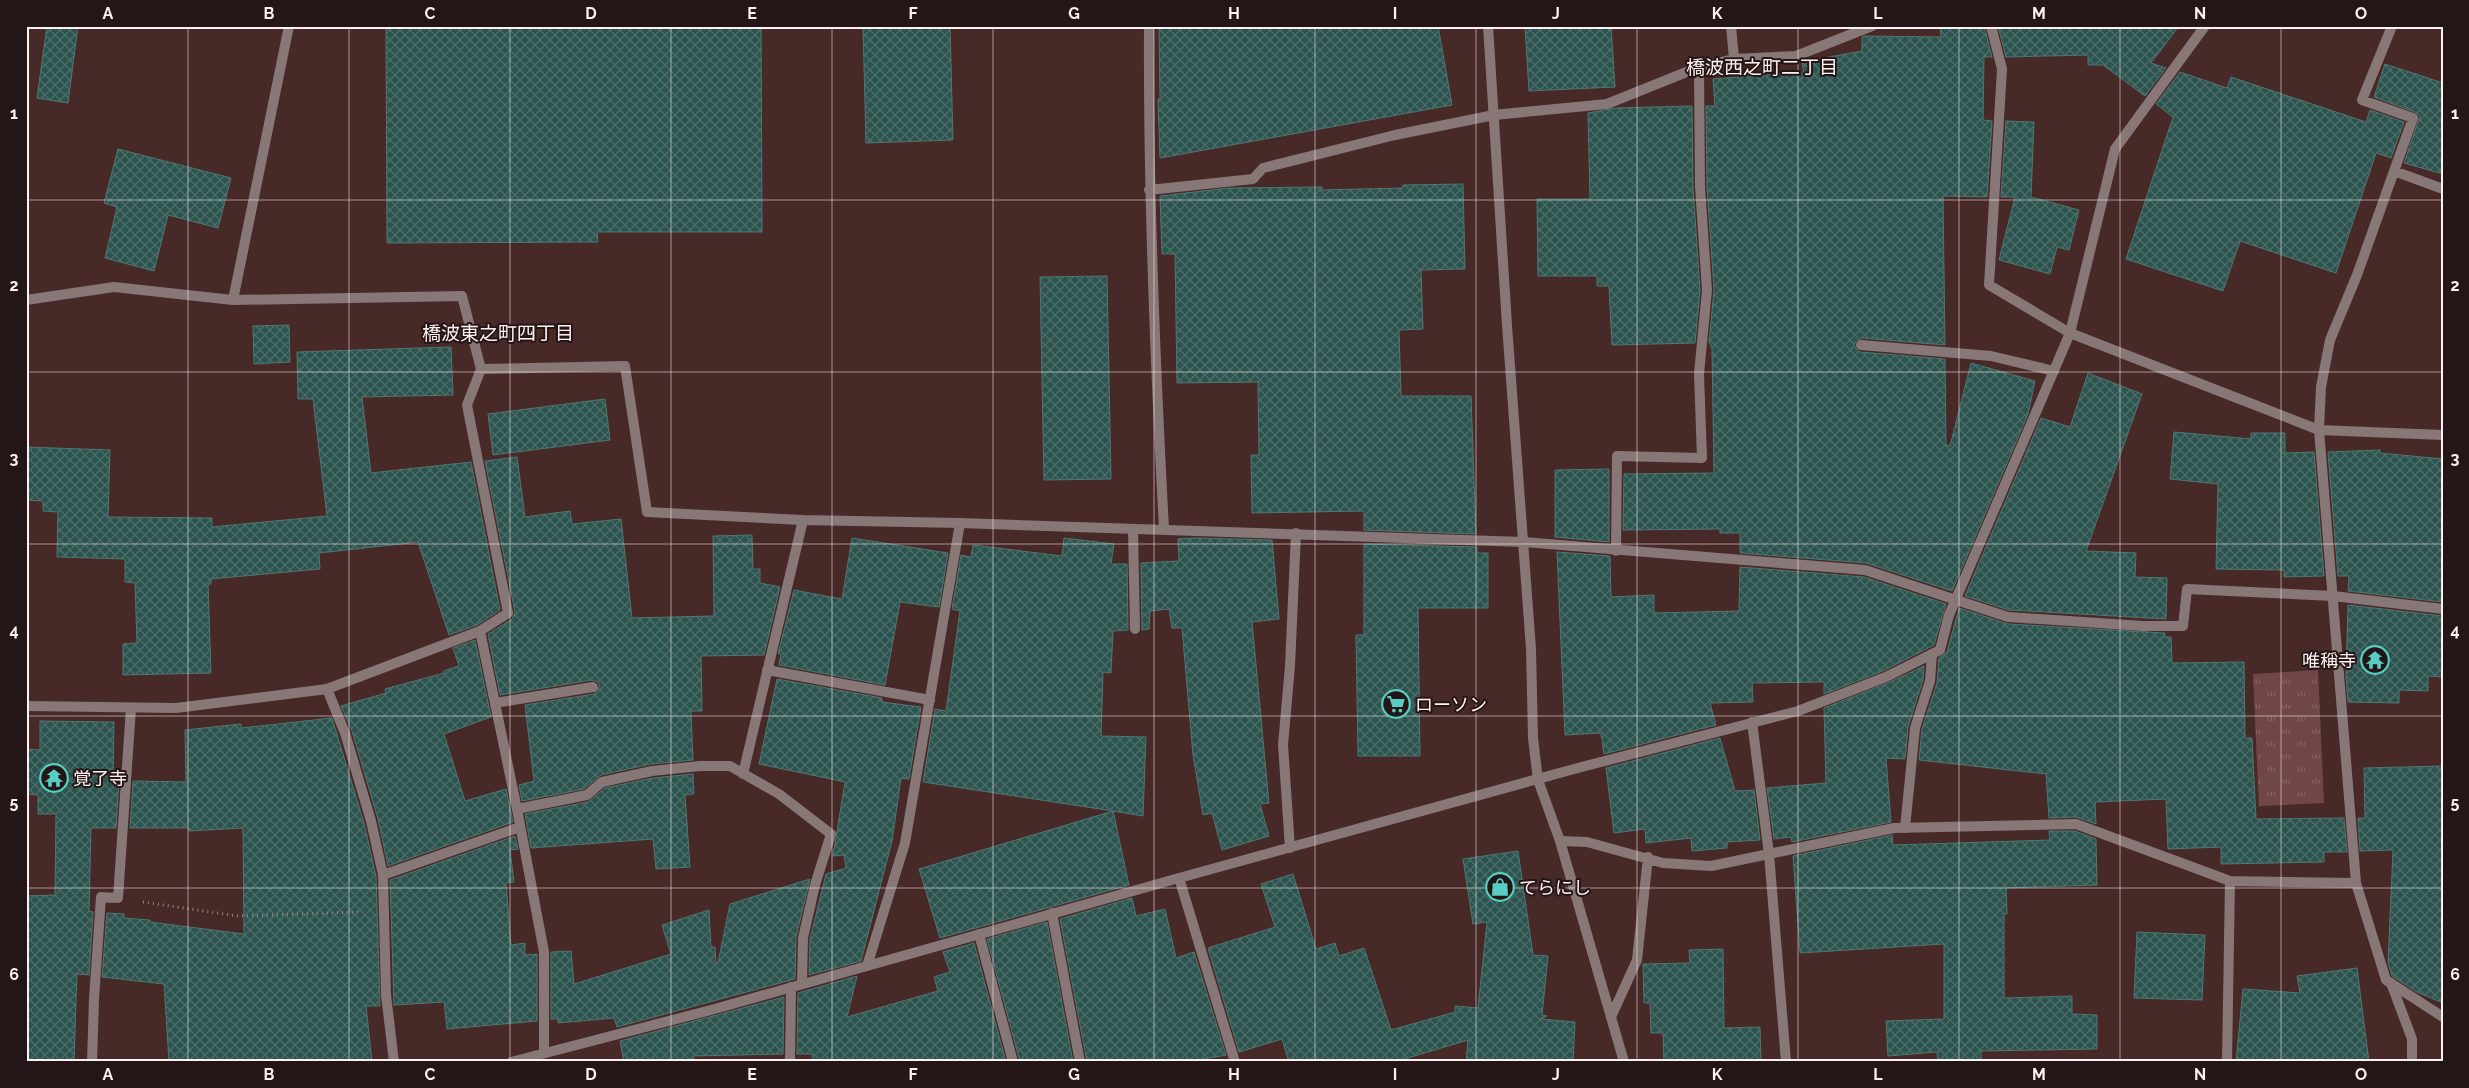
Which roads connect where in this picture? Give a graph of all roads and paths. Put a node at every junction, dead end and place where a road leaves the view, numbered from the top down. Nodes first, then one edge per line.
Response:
1 (289, 26) edge
2 (1149, 26) edge
3 (1488, 26) edge
4 (1731, 26) edge
5 (1872, 26) edge
6 (1991, 26) edge
7 (2205, 26) edge
8 (2392, 26) edge
9 (1734, 59) junction
10 (1699, 67) junction
11 (1494, 115) junction
12 (2394, 171) junction
13 (2443, 189) edge
14 (1149, 190) junction
15 (26, 300) edge
16 (233, 300) junction
17 (2070, 333) junction
18 (1861, 345) dead end
19 (481, 369) junction
20 (2054, 372) junction
21 (2320, 430) junction
22 (2443, 435) edge
23 (803, 520) junction
24 (960, 523) junction
25 (1133, 529) junction
26 (1164, 529) junction
27 (1296, 533) junction
28 (1523, 542) junction
29 (1616, 551) junction
30 (2333, 596) junction
31 (1956, 599) junction
32 (2443, 609) edge
33 (1136, 629) dead end
34 (480, 631) junction
35 (1932, 654) junction
36 (767, 670) junction
37 (593, 687) dead end
38 (327, 689) junction
39 (930, 700) junction
40 (495, 703) junction
41 (26, 706) edge
42 (131, 708) junction
43 (1752, 722) junction
44 (743, 774) junction
45 (1538, 780) junction
46 (517, 809) junction
47 (520, 827) junction
48 (1905, 828) junction
49 (1560, 841) junction
50 (1290, 848) junction
51 (1769, 854) junction
52 (1648, 857) junction
53 (383, 875) junction
54 (1179, 878) junction
55 (2230, 882) junction
56 (2356, 883) junction
57 (118, 898) junction
58 (384, 912) junction
59 (1052, 913) junction
60 (980, 934) junction
61 (868, 966) junction
62 (2391, 983) junction
63 (802, 984) junction
64 (791, 987) junction
65 (2443, 1016) edge
66 (1611, 1017) junction
67 (544, 1053) junction
68 (92, 1062) edge
69 (394, 1062) edge
70 (511, 1062) edge
71 (790, 1062) edge
72 (1013, 1062) edge
73 (1080, 1062) edge
74 (1235, 1062) edge
75 (1624, 1062) edge
76 (1786, 1062) edge
77 (2227, 1062) edge
78 (2412, 1062) edge

1 - 16 street
2 - 14 street
3 - 11 street
4 - 9 street
5 - 9 street
6 - 17 street
7 - 17 street
8 - 12 street
9 - 10 street
10 - 11 street
10 - 29 street
11 - 14 street
11 - 28 street
12 - 13 street
12 - 21 street
14 - 26 street
15 - 16 street
16 - 19 street
17 - 20 street
17 - 21 street
18 - 20 street
19 - 23 street
19 - 34 street
20 - 31 street
21 - 22 street
21 - 30 street
23 - 24 street
23 - 36 street
24 - 25 street
24 - 39 street
25 - 26 street
25 - 33 street
26 - 27 street
27 - 28 street
27 - 50 street
28 - 29 street
28 - 45 street
29 - 31 street
30 - 31 street
30 - 32 street
30 - 56 street
31 - 35 street
34 - 38 street
34 - 40 street
35 - 43 street
35 - 48 street
36 - 39 street
36 - 44 street
37 - 40 street
38 - 42 street
38 - 53 street
39 - 61 street
40 - 46 street
41 - 42 street
42 - 57 street
43 - 45 street
43 - 51 street
44 - 46 street
44 - 63 street
45 - 49 street
45 - 50 street
46 - 47 street
47 - 53 street
47 - 67 street
48 - 51 street
48 - 55 street
49 - 52 street
49 - 66 street
50 - 54 street
51 - 52 street
51 - 76 street
52 - 66 street
53 - 58 street
54 - 59 street
54 - 74 street
55 - 56 street
55 - 77 street
56 - 62 street
57 - 58 path
57 - 68 street
58 - 69 street
59 - 60 street
59 - 73 street
60 - 61 street
60 - 72 street
61 - 63 street
62 - 65 street
62 - 78 street
63 - 64 street
64 - 67 street
64 - 71 street
66 - 75 street
67 - 70 street

